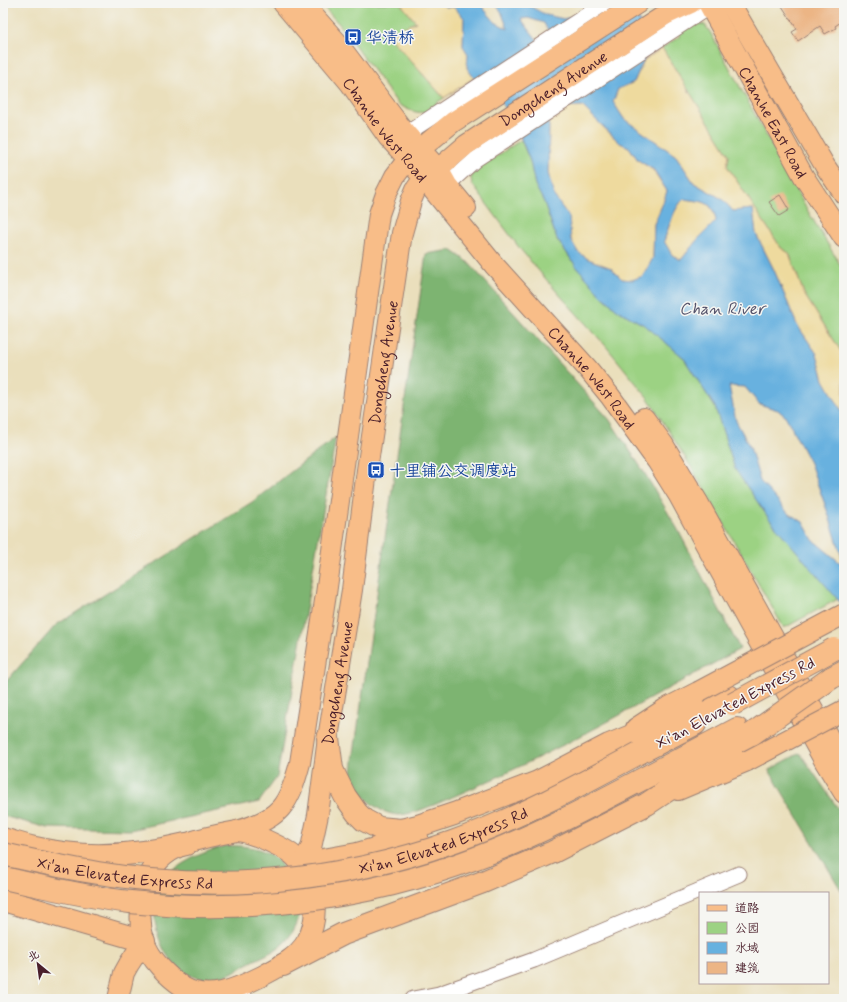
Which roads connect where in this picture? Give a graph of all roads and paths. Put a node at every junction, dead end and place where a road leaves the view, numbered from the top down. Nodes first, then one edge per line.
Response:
1 (283, 3) edge
2 (302, 3) edge
3 (605, 3) edge
4 (638, 3) edge
5 (730, 3) edge
6 (707, 4) edge
7 (450, 115) junction
8 (406, 134) junction
9 (414, 154) junction
10 (436, 178) junction
11 (844, 194) edge
12 (844, 238) edge
13 (844, 614) edge
14 (839, 646) edge
15 (837, 674) edge
16 (731, 700) junction
17 (844, 710) edge
18 (749, 729) junction
19 (328, 738) junction
20 (609, 745) junction
21 (844, 765) edge
22 (538, 782) junction
23 (844, 793) edge
24 (647, 804) junction
25 (237, 831) junction
26 (3, 839) edge
27 (186, 844) junction
28 (3, 854) edge
29 (301, 864) junction
30 (739, 874) dead end
31 (3, 878) edge
32 (3, 900) edge
33 (144, 941) junction
34 (283, 965) junction
35 (240, 994) edge
36 (118, 999) edge
37 (217, 999) edge
38 (413, 999) edge

1 - 9 main road, Chanhe West Road
2 - 8 main road, Chanhe West Road
3 - 7 street
4 - 7 main road, Dongcheng Avenue
5 - 11 main road, Chanhe East Road
6 - 10 main road, Dongcheng Avenue
6 - 12 main road, Chanhe East Road
7 - 8 street
7 - 9 main road, Dongcheng Avenue
8 - 9 main road, Chanhe West Road
9 - 10 main road, Chanhe West Road
9 - 25 main road, Dongcheng Avenue
10 - 19 main road, Dongcheng Avenue
10 - 21 main road, Chanhe West Road
10 - 23 main road, Chanhe West Road
13 - 20 main road, bridge
14 - 16 highway, Xi'an Elevated Express Rd, bridge
15 - 18 highway, Xi'an Elevated Express Rd, bridge
16 - 20 highway
16 - 28 highway, Xi'an Elevated Express Rd, bridge
17 - 24 main road, bridge
18 - 24 highway
18 - 31 highway, Xi'an Elevated Express Rd, bridge
19 - 22 highway
19 - 29 main road, Dongcheng Avenue
20 - 22 highway
22 - 29 highway
24 - 34 highway
25 - 27 main road, Dongcheng Avenue
25 - 29 main road
26 - 27 highway
27 - 33 main road, Dongcheng Avenue
29 - 34 main road
30 - 38 street
32 - 33 highway
33 - 35 main road
33 - 36 main road
34 - 35 main road
35 - 37 main road

